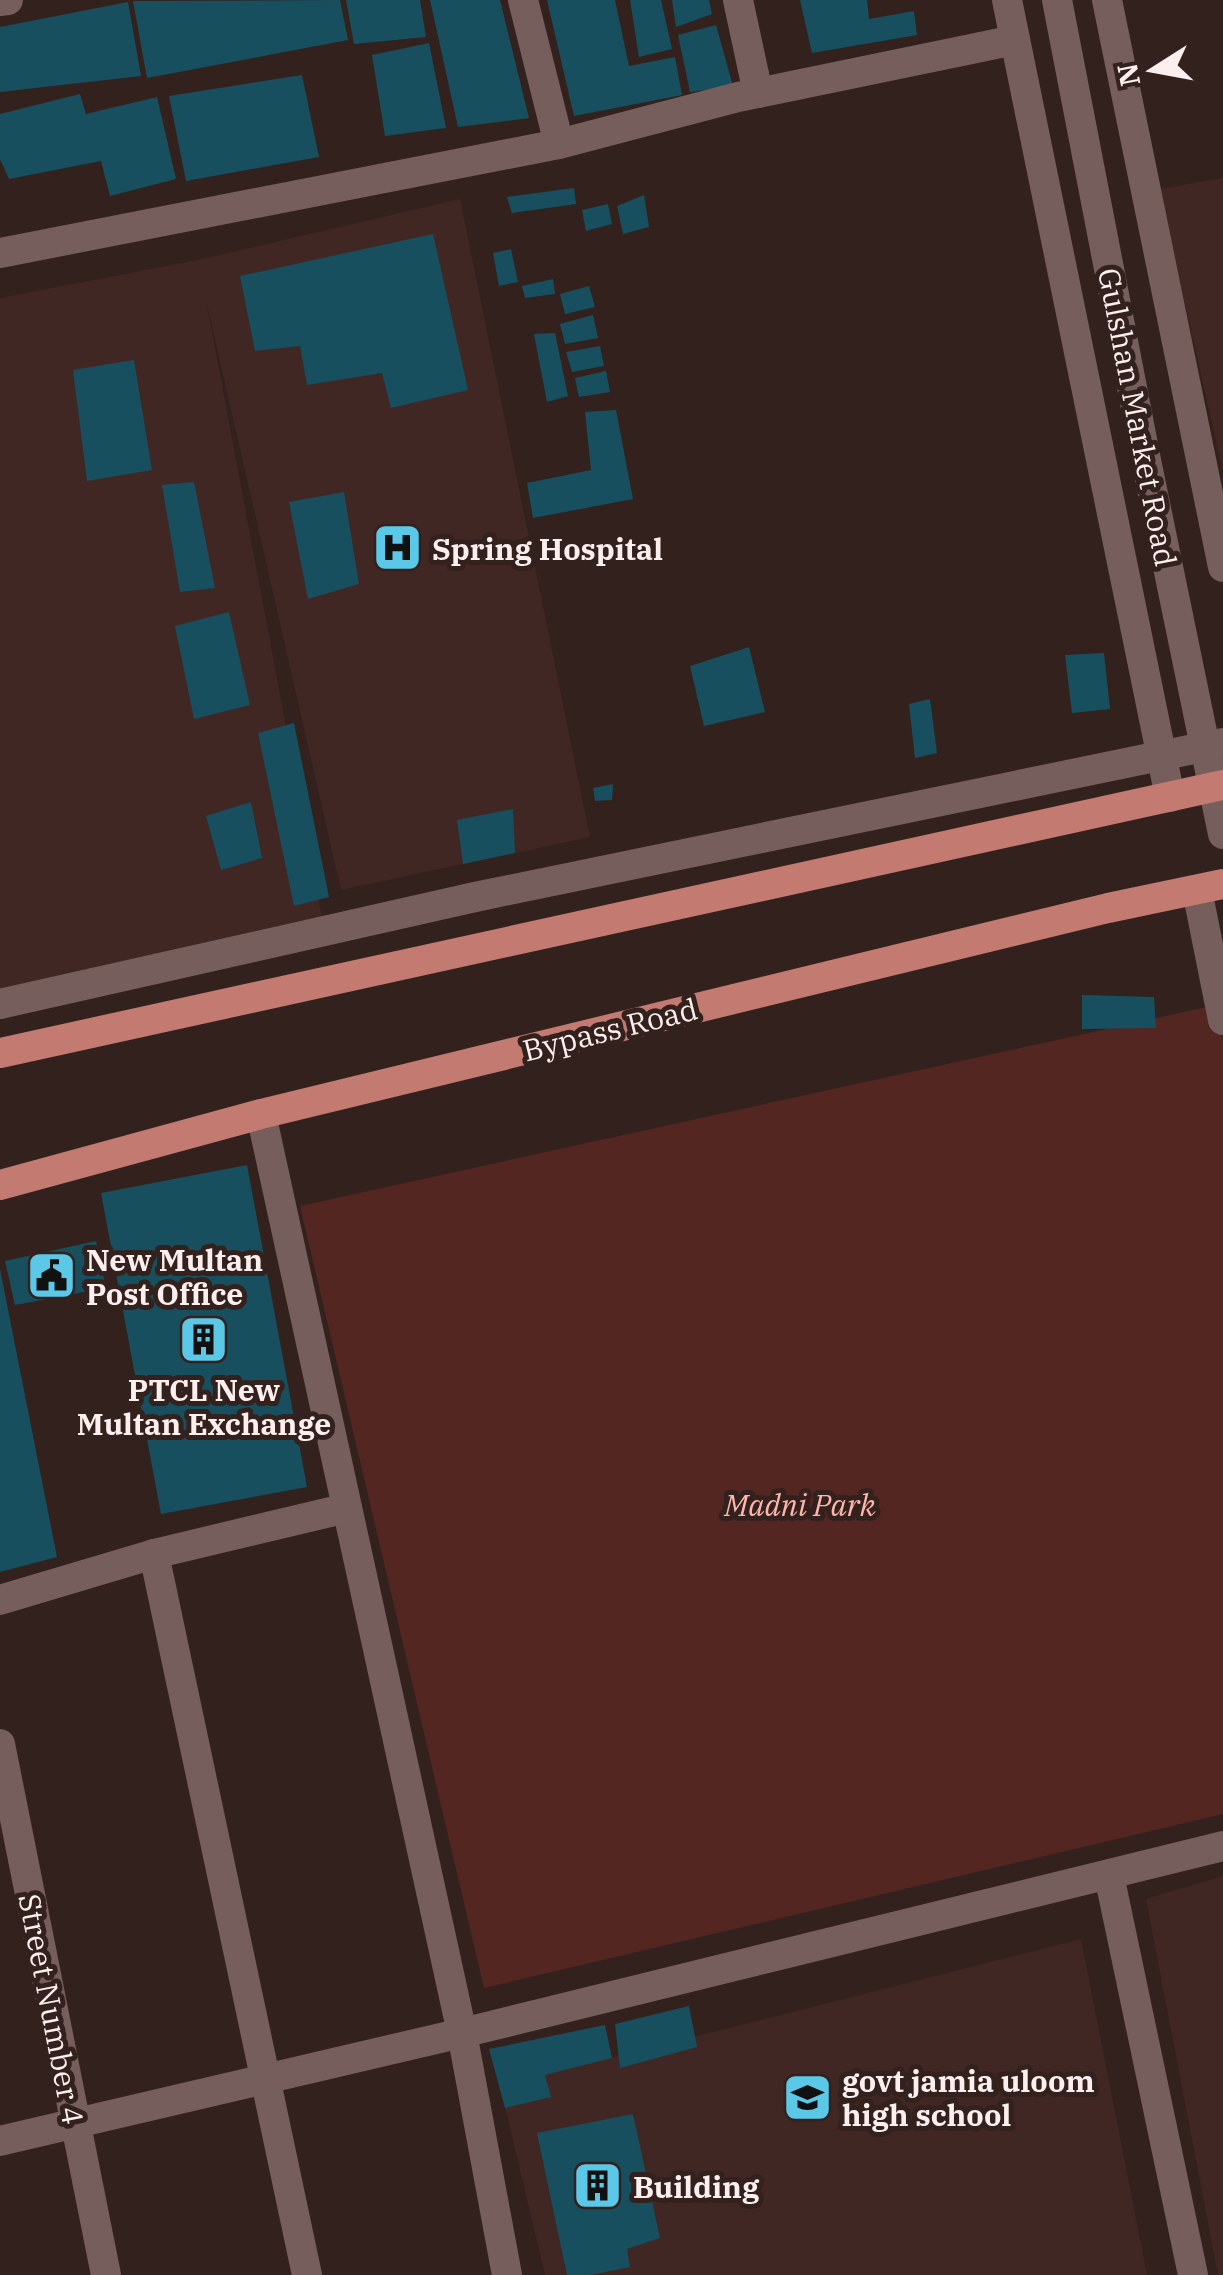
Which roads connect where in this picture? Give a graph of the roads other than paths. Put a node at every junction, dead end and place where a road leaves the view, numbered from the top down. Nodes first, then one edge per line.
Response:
1 (8, 0) edge
2 (523, 0) edge
3 (738, 0) edge
4 (1008, 0) edge
5 (1057, 0) edge
6 (1107, 0) edge
7 (0, 2) edge
8 (1015, 40) junction
9 (758, 93) junction
10 (559, 144) junction
11 (0, 253) edge
12 (1223, 567) edge
13 (1223, 743) edge
14 (1162, 758) junction
15 (1223, 785) edge
16 (1170, 797) junction
17 (1223, 834) edge
18 (778, 836) junction
19 (784, 880) junction
20 (1210, 887) edge
21 (0, 1004) edge
22 (1223, 1020) edge
23 (0, 1053) edge
24 (261, 1114) junction
25 (0, 1185) edge
26 (347, 1508) junction
27 (154, 1554) junction
28 (0, 1600) edge
29 (0, 1744) edge
30 (1223, 1846) edge
31 (1110, 1874) junction
32 (462, 2033) junction
33 (267, 2079) junction
34 (75, 2125) junction
35 (0, 2141) edge
36 (106, 2275) edge
37 (307, 2275) edge
38 (507, 2275) edge
39 (1192, 2275) edge

1 - 7 street
2 - 10 street
3 - 9 street
4 - 8 street, Gulshan Market Road
5 - 17 street, Gulshan Market Road
6 - 12 street, Gulshan Market Road
8 - 9 street
8 - 14 street, Gulshan Market Road
9 - 10 street
10 - 11 street
13 - 14 street
14 - 16 street, Gulshan Market Road
14 - 18 street
15 - 16 main road
16 - 19 main road
18 - 19 street
18 - 21 street
19 - 23 main road
20 - 22 street
20 - 24 main road, Bypass Road
24 - 25 main road, Bypass Road
24 - 26 street
26 - 27 street
26 - 32 street
27 - 28 street
27 - 33 street
29 - 34 street, Street Number 4
30 - 31 street
31 - 32 street
31 - 39 street
32 - 33 street
32 - 38 street
33 - 34 street
33 - 37 street
34 - 35 street
34 - 36 street, Street Number 4

